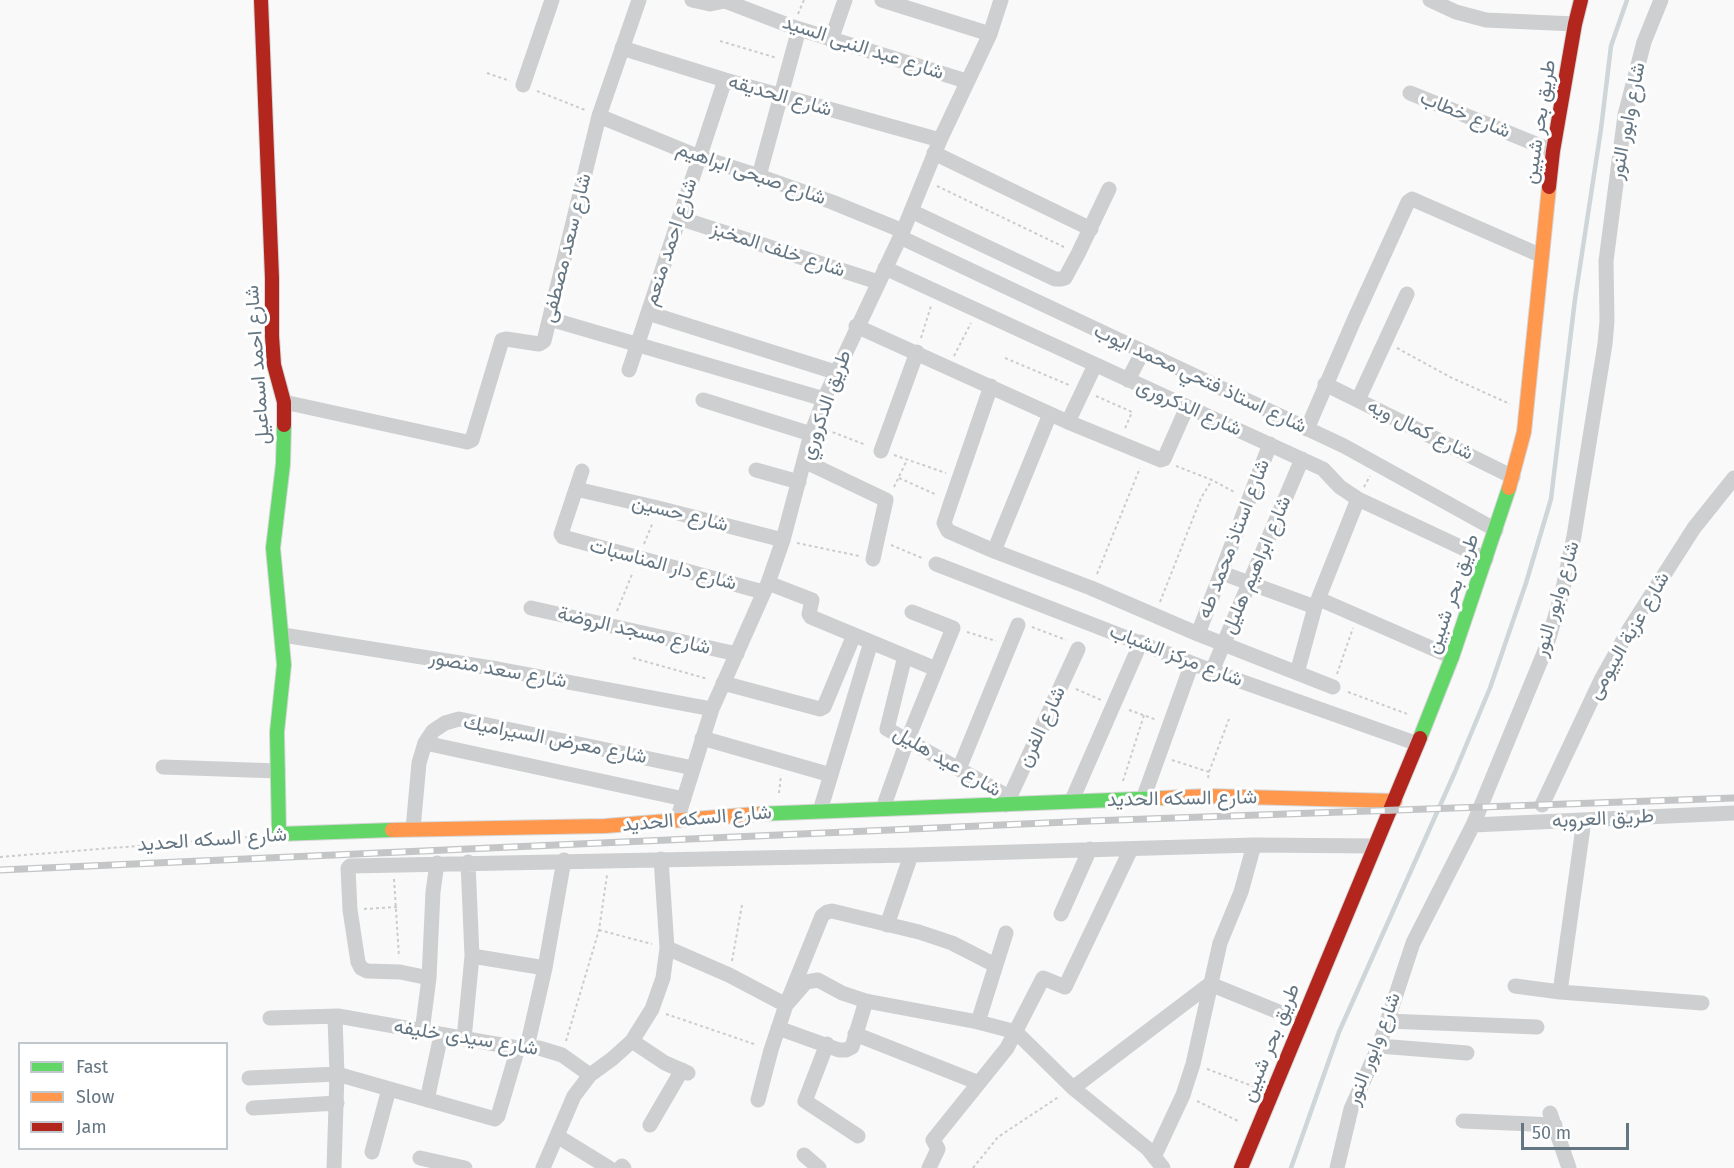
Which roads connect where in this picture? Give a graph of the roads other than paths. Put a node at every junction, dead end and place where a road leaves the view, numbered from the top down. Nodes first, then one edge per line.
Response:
1 (261, 0) edge
2 (552, 0) edge
3 (639, 0) edge
4 (692, 0) edge
5 (845, 0) edge
6 (882, 0) edge
7 (1000, 0) edge
8 (1430, 0) edge
9 (1581, 0) edge
10 (1661, 0) edge
11 (716, 1) edge
12 (1575, 24) junction
13 (799, 29) junction
14 (990, 34) junction
15 (831, 40) junction
16 (622, 48) junction
17 (725, 80) junction
18 (966, 81) junction
19 (523, 85) road end
20 (1410, 93) dead end
21 (782, 96) junction
22 (599, 116) junction
23 (937, 146) junction
24 (1553, 151) junction
25 (699, 157) junction
26 (759, 176) junction
27 (1109, 189) dead end
28 (911, 211) junction
29 (679, 218) junction
30 (1091, 229) junction
31 (901, 234) junction
32 (1542, 256) junction
33 (881, 275) junction
34 (1407, 294) dead end
35 (648, 312) junction
36 (550, 319) junction
37 (856, 326) junction
38 (638, 343) junction
39 (917, 352) junction
40 (1142, 353) junction
41 (1095, 365) junction
42 (629, 370) dead end
43 (836, 372) junction
44 (1128, 380) junction
45 (1325, 384) junction
46 (991, 386) junction
47 (824, 399) junction
48 (703, 400) dead end
49 (1358, 400) junction
50 (284, 402) junction
51 (1187, 407) junction
52 (1050, 414) junction
53 (1068, 422) junction
54 (1307, 429) junction
55 (813, 430) junction
56 (1270, 444) junction
57 (881, 451) road end
58 (1302, 459) junction
59 (804, 461) junction
60 (756, 470) dead end
61 (582, 471) dead end
62 (1514, 477) junction
63 (1734, 478) edge
64 (799, 482) junction
65 (576, 489) junction
66 (1358, 499) junction
67 (1496, 530) junction
68 (783, 540) junction
69 (994, 551) junction
70 (873, 559) road end
71 (1486, 559) junction
72 (936, 564) road end
73 (1222, 573) junction
74 (1249, 583) junction
75 (765, 588) junction
76 (1317, 603) junction
77 (531, 608) dead end
78 (912, 612) dead end
79 (1018, 625) road end
80 (1198, 634) junction
81 (283, 635) junction
82 (854, 635) junction
83 (871, 642) junction
84 (1141, 642) junction
85 (1223, 644) junction
86 (1078, 649) road end
87 (737, 654) junction
88 (904, 656) junction
89 (1452, 657) junction
90 (1192, 663) junction
91 (936, 669) junction
92 (1212, 671) junction
93 (1297, 673) junction
94 (723, 683) junction
95 (1333, 687) road end
96 (712, 710) junction
97 (702, 738) junction
98 (907, 741) junction
99 (425, 743) junction
100 (1418, 744) junction
101 (163, 767) dead end
102 (693, 768) junction
103 (959, 769) junction
104 (278, 771) junction
105 (831, 775) junction
106 (684, 799) junction
107 (1143, 799) junction
108 (1072, 800) junction
109 (1007, 801) junction
110 (1395, 801) junction
111 (1542, 805) dead end
112 (883, 808) junction
113 (820, 811) junction
114 (1734, 813) edge
115 (677, 820) junction
116 (1584, 820) junction
117 (1473, 825) junction
118 (413, 829) junction
119 (279, 834) joint
120 (1254, 845) junction
121 (1375, 846) junction
122 (1090, 849) junction
123 (1131, 849) junction
124 (911, 855) junction
125 (661, 858) junction
126 (564, 860) junction
127 (468, 862) junction
128 (437, 863) junction
129 (1061, 914) dead end
130 (887, 925) junction
131 (1006, 933) dead end
132 (667, 948) junction
133 (472, 956) junction
134 (995, 965) junction
135 (545, 968) junction
136 (429, 978) junction
137 (1210, 984) junction
138 (1515, 986) dead end
139 (1560, 992) junction
140 (866, 1001) junction
141 (1702, 1003) dead end
142 (786, 1005) junction
143 (270, 1018) dead end
144 (335, 1018) junction
145 (1301, 1021) junction
146 (1387, 1021) junction
147 (978, 1022) junction
148 (1537, 1027) dead end
149 (778, 1028) junction
150 (422, 1032) junction
151 (1016, 1032) junction
152 (855, 1034) junction
153 (441, 1035) junction
154 (464, 1039) junction
155 (632, 1041) junction
156 (826, 1044) junction
157 (1378, 1046) junction
158 (523, 1048) junction
159 (1467, 1053) dead end
160 (337, 1074) junction
161 (590, 1075) junction
162 (249, 1078) dead end
163 (979, 1083) junction
164 (1073, 1088) junction
165 (389, 1089) junction
166 (427, 1100) junction
167 (758, 1100) dead end
168 (337, 1103) junction
169 (253, 1108) dead end
170 (1463, 1121) dead end
171 (650, 1125) dead end
172 (557, 1136) junction
173 (858, 1136) dead end
174 (372, 1152) dead end
175 (804, 1155) dead end
176 (420, 1158) dead end
177 (1159, 1165) edge
178 (334, 1168) edge
179 (465, 1168) edge
180 (543, 1168) edge
181 (610, 1168) edge
182 (615, 1168) edge
183 (819, 1168) edge
184 (929, 1168) edge
185 (1240, 1168) edge
186 (1337, 1168) edge
187 (1569, 1168) edge

1 - 50 street, شارع احمد اسماعيل
2 - 19 street
3 - 16 street, شارع سعد مصطفى
4 - 11 street, شارع عبد النبى السيد
5 - 15 street
6 - 14 street
7 - 14 street, طريق الدكروري
8 - 12 street
9 - 12 street, طريق بحر شبين
10 - 117 street, شارع وابور النور
11 - 13 street, شارع عبد النبى السيد
12 - 24 street, طريق بحر شبين
13 - 15 street, شارع عبد النبى السيد
13 - 21 street
14 - 18 street, طريق الدكروري
15 - 18 street, شارع عبد النبى السيد
16 - 17 street, شارع الحديقه
16 - 22 street, شارع سعد مصطفى
17 - 21 street, شارع الحديقه
17 - 25 street, شارع احمد منعم
18 - 23 street, طريق الدكروري
20 - 24 street, شارع خطاب
21 - 23 street, شارع الحديقه
21 - 26 street
22 - 25 street, شارع صبحى ابراهيم
22 - 36 street, شارع سعد مصطفى
23 - 28 street, طريق الدكروري
23 - 30 street, شارع الحديقه
24 - 32 street, طريق بحر شبين
25 - 26 street, شارع صبحى ابراهيم
25 - 29 street, شارع احمد منعم
26 - 31 street, شارع صبحى ابراهيم
27 - 30 street
28 - 30 street
28 - 31 street, طريق الدكروري
29 - 33 street, شارع خلف المخبز
29 - 35 street, شارع احمد منعم
31 - 33 street, طريق الدكروري
31 - 40 street, شارع استاذ فتحي محمد ايوب
32 - 45 street
32 - 62 street, طريق بحر شبين
33 - 37 street, طريق الدكروري
33 - 41 street, شارع الدكرورى
34 - 49 street
35 - 38 street, شارع احمد منعم
35 - 43 street
36 - 38 street
36 - 50 street, شارع سعد مصطفى
37 - 39 street
37 - 43 street, طريق الدكروري
38 - 42 street, شارع احمد منعم
38 - 47 street
39 - 46 street
39 - 57 street
40 - 44 street
40 - 54 street, شارع استاذ فتحي محمد ايوب
41 - 44 street, شارع الدكرورى
41 - 53 street
43 - 47 street, طريق الدكروري
44 - 51 street, شارع الدكرورى
45 - 49 street, شارع كمال ويه
45 - 54 street
46 - 52 street
46 - 69 street
47 - 55 street, طريق الدكروري
48 - 55 street
49 - 62 street, شارع كمال ويه
50 - 81 street, شارع احمد اسماعيل
51 - 53 street
51 - 56 street, شارع الدكرورى
52 - 53 street
52 - 69 street
54 - 67 street, شارع استاذ فتحي محمد ايوب
55 - 59 street, طريق الدكروري
56 - 58 street, شارع الدكرورى
56 - 73 street, شارع استاذ محمد طه
58 - 66 street, شارع الدكرورى
58 - 74 street, شارع ابراهيم هليل
59 - 64 street, طريق الدكروري
59 - 70 street
60 - 64 street
61 - 65 street
62 - 67 street, طريق بحر شبين
63 - 111 street, شارع عزبة البيومى
64 - 68 street, طريق الدكروري
65 - 68 street, شارع حسين
65 - 75 street, شارع دار المناسبات
66 - 71 street, شارع الدكرورى
66 - 76 street
67 - 71 street, طريق بحر شبين
68 - 75 street, طريق الدكروري
69 - 80 street
71 - 89 street, طريق بحر شبين
72 - 84 street, شارع مركز الشباب
73 - 74 street
73 - 80 street, شارع استاذ محمد طه
74 - 76 street
74 - 85 street, شارع ابراهيم هليل
75 - 82 street, شارع دار المناسبات
75 - 87 street, طريق الدكروري
76 - 89 street
76 - 93 street
77 - 87 street, شارع مسجد الروضة
78 - 91 street
79 - 103 street
80 - 85 street
81 - 96 street, شارع سعد منصور
81 - 104 street, شارع احمد اسماعيل
82 - 83 street
82 - 94 street
83 - 88 street
83 - 105 street
84 - 90 street, شارع مركز الشباب
84 - 108 street
85 - 92 street, شارع ابراهيم هليل
85 - 93 street
86 - 109 street, شارع الفرن
87 - 94 street, طريق الدكروري
88 - 91 street
88 - 98 street, شارع عيد هليل
89 - 100 street, طريق بحر شبين
90 - 92 street, شارع مركز الشباب
90 - 107 street
91 - 98 street
92 - 100 street, شارع مركز الشباب
93 - 95 street
94 - 96 street, طريق الدكروري
96 - 97 street, طريق الدكروري
97 - 102 street, طريق الدكروري
97 - 105 street
98 - 103 street, شارع عيد هليل
98 - 112 street
99 - 102 street, شارع معرض السيراميك
99 - 106 street
99 - 118 street
100 - 110 street, طريق بحر شبين
101 - 104 street
102 - 106 street, طريق الدكروري
103 - 109 street, شارع عيد هليل
104 - 119 street, شارع احمد اسماعيل
105 - 113 street
106 - 115 street, طريق الدكروري
107 - 108 street, شارع السكه الحديد
107 - 110 street, شارع السكه الحديد
108 - 109 street, شارع السكه الحديد
109 - 112 street, شارع السكه الحديد
110 - 121 street, طريق بحر شبين
112 - 113 street, شارع السكه الحديد
113 - 115 street, شارع السكه الحديد
114 - 116 street, طريق العروبه
115 - 118 street, شارع السكه الحديد
116 - 117 street, طريق العروبه
116 - 139 street
117 - 146 street, شارع وابور النور
118 - 119 street, شارع السكه الحديد
120 - 121 street, شارع السكه الحديد
120 - 123 street, شارع السكه الحديد
120 - 137 street
121 - 145 street, طريق بحر شبين
122 - 123 street, شارع السكه الحديد
122 - 124 street, شارع السكه الحديد
122 - 129 street
123 - 151 street
124 - 125 street, شارع السكه الحديد
124 - 130 street
125 - 126 street, شارع السكه الحديد
125 - 132 street
126 - 127 street, شارع السكه الحديد
126 - 135 street
127 - 128 street, شارع السكه الحديد
127 - 133 street
128 - 136 street
128 - 136 street, شارع السكه الحديد
130 - 134 street
130 - 142 street
131 - 134 street
132 - 142 street
132 - 155 street
133 - 135 street
133 - 154 street
134 - 147 street
135 - 158 street
136 - 150 street
137 - 145 street
137 - 164 street
137 - 177 street
138 - 139 street
139 - 141 street
140 - 142 street
140 - 147 street
140 - 152 street
142 - 149 street
143 - 144 street, شارع سيدى خليفه
144 - 150 street, شارع سيدى خليفه
144 - 160 street
145 - 185 street, طريق بحر شبين
146 - 148 street
146 - 157 street, شارع وابور النور
147 - 151 street
149 - 156 street
149 - 167 street
150 - 153 street, شارع سيدى خليفه
151 - 163 street
151 - 164 street
152 - 156 street
152 - 163 street
153 - 154 street, شارع سيدى خليفه
153 - 166 street
154 - 158 street, شارع سيدى خليفه
155 - 161 street
155 - 171 street
156 - 173 street
157 - 159 street
157 - 186 street, شارع وابور النور
158 - 161 street, شارع سيدى خليفه
158 - 166 street
160 - 162 street
160 - 165 street
160 - 168 street
161 - 172 street
163 - 184 street
164 - 177 street
165 - 166 street
165 - 174 street
168 - 169 street
168 - 178 street
170 - 187 street
172 - 180 street
172 - 181 street
175 - 183 street
176 - 179 street
181 - 182 street

